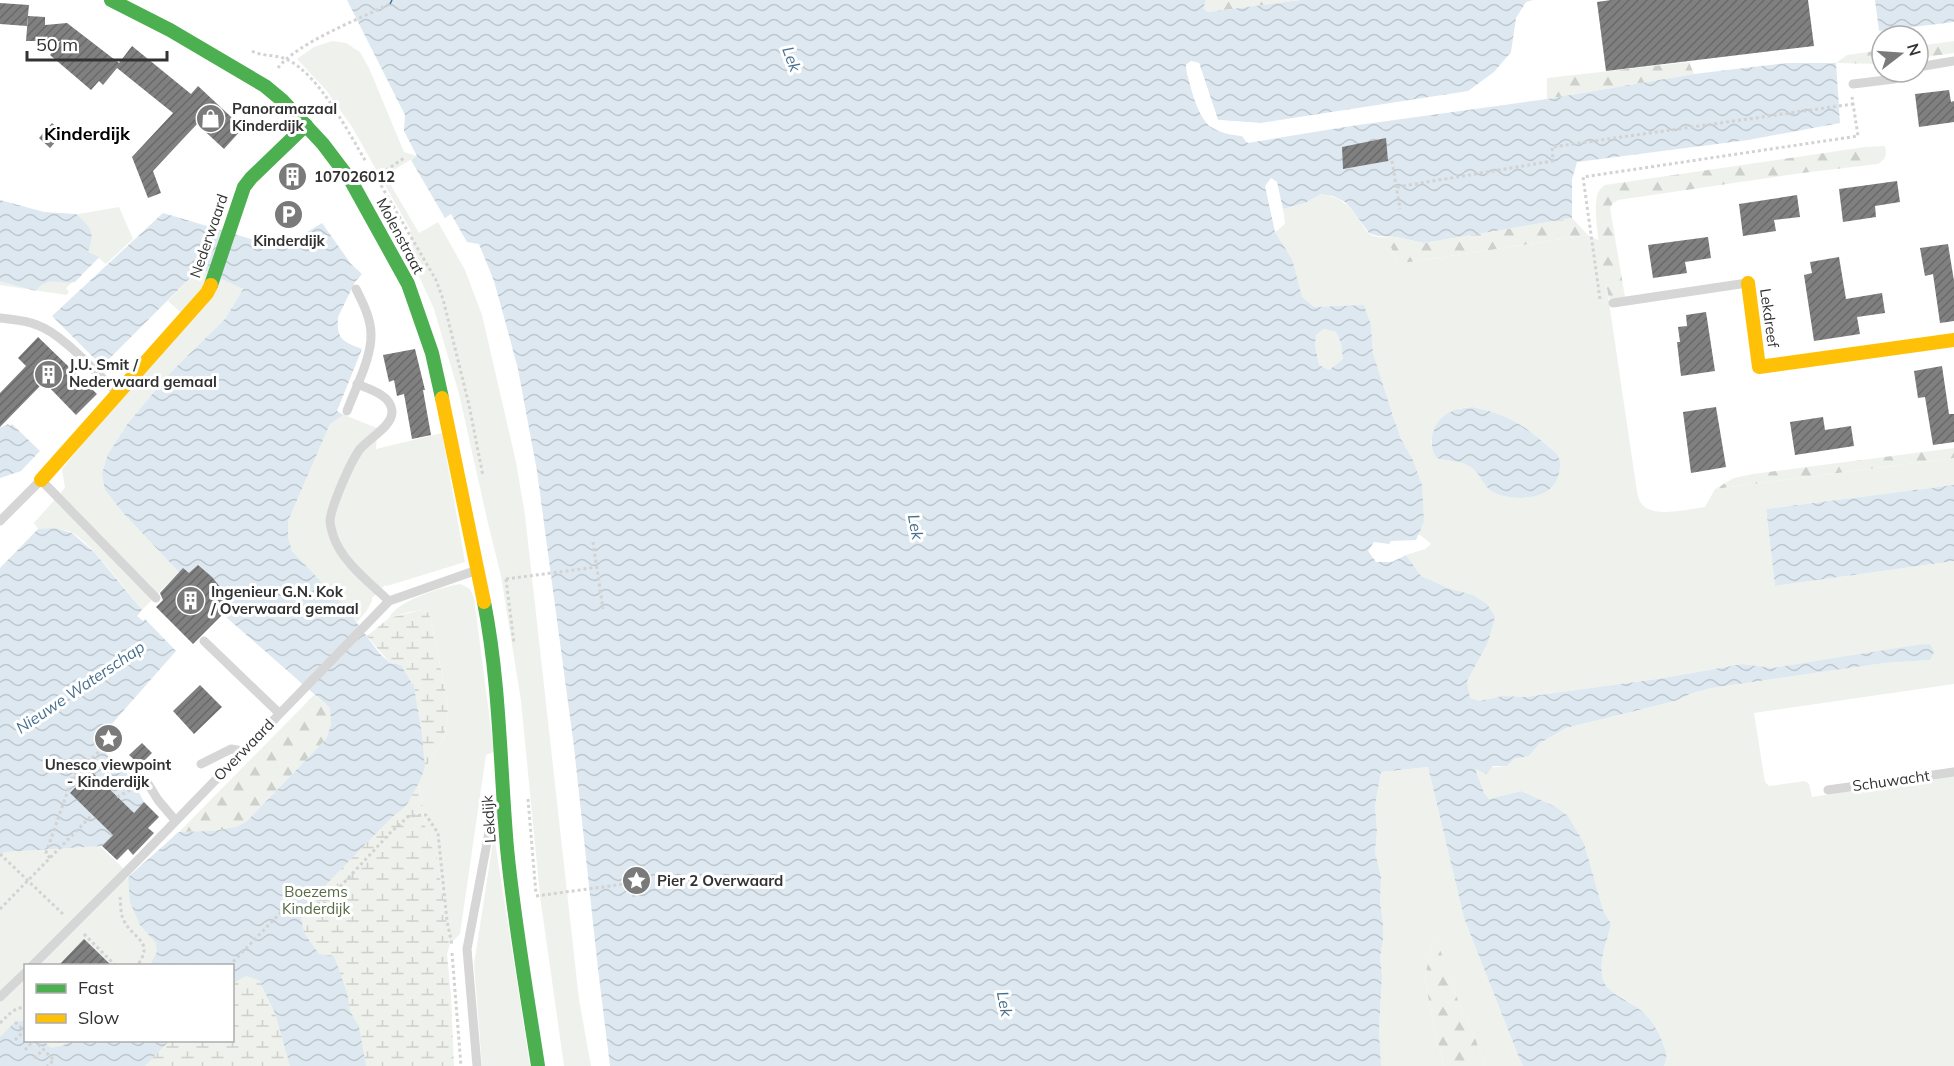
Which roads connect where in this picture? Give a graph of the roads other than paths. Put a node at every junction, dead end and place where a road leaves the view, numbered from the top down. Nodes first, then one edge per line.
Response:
1 (111, 0) edge
2 (1954, 61) edge
3 (1930, 64) edge
4 (1870, 82) edge
5 (1852, 84) road end
6 (306, 125) junction
7 (1748, 283) joint
8 (356, 289) dead end
9 (1613, 303) road end
10 (0, 318) edge
11 (1954, 340) edge
12 (357, 384) junction
13 (118, 393) junction
14 (347, 411) dead end
15 (41, 480) junction
16 (0, 521) edge
17 (478, 569) junction
18 (156, 598) dead end
19 (389, 601) junction
20 (204, 641) dead end
21 (279, 713) junction
22 (243, 751) junction
23 (201, 764) dead end
24 (1954, 772) edge
25 (142, 784) road end
26 (1828, 790) dead end
27 (503, 792) junction
28 (172, 823) junction
29 (34, 964) edge
30 (24, 974) edge
31 (0, 997) edge
32 (477, 1066) edge
33 (538, 1066) edge

1 - 6 street, Molenstraat
2 - 3 lane
4 - 5 lane
6 - 13 street, Nederwaard
6 - 17 street, Molenstraat
7 - 9 lane, Lekdreef
7 - 11 street, Lekdreef
8 - 12 lane
10 - 13 lane
12 - 14 lane
12 - 19 lane
13 - 15 street, Nederwaard
15 - 16 lane, Nederwaard
15 - 18 lane
17 - 19 lane, Overwaard
17 - 27 street, Lekdijk
19 - 21 lane, Overwaard
20 - 21 lane
21 - 22 lane, Overwaard
22 - 23 lane
22 - 28 lane, Overwaard
24 - 26 lane, Schuwacht
25 - 28 lane
27 - 32 lane
27 - 33 street, Lekdijk
28 - 29 lane, Overwaard
30 - 31 lane

